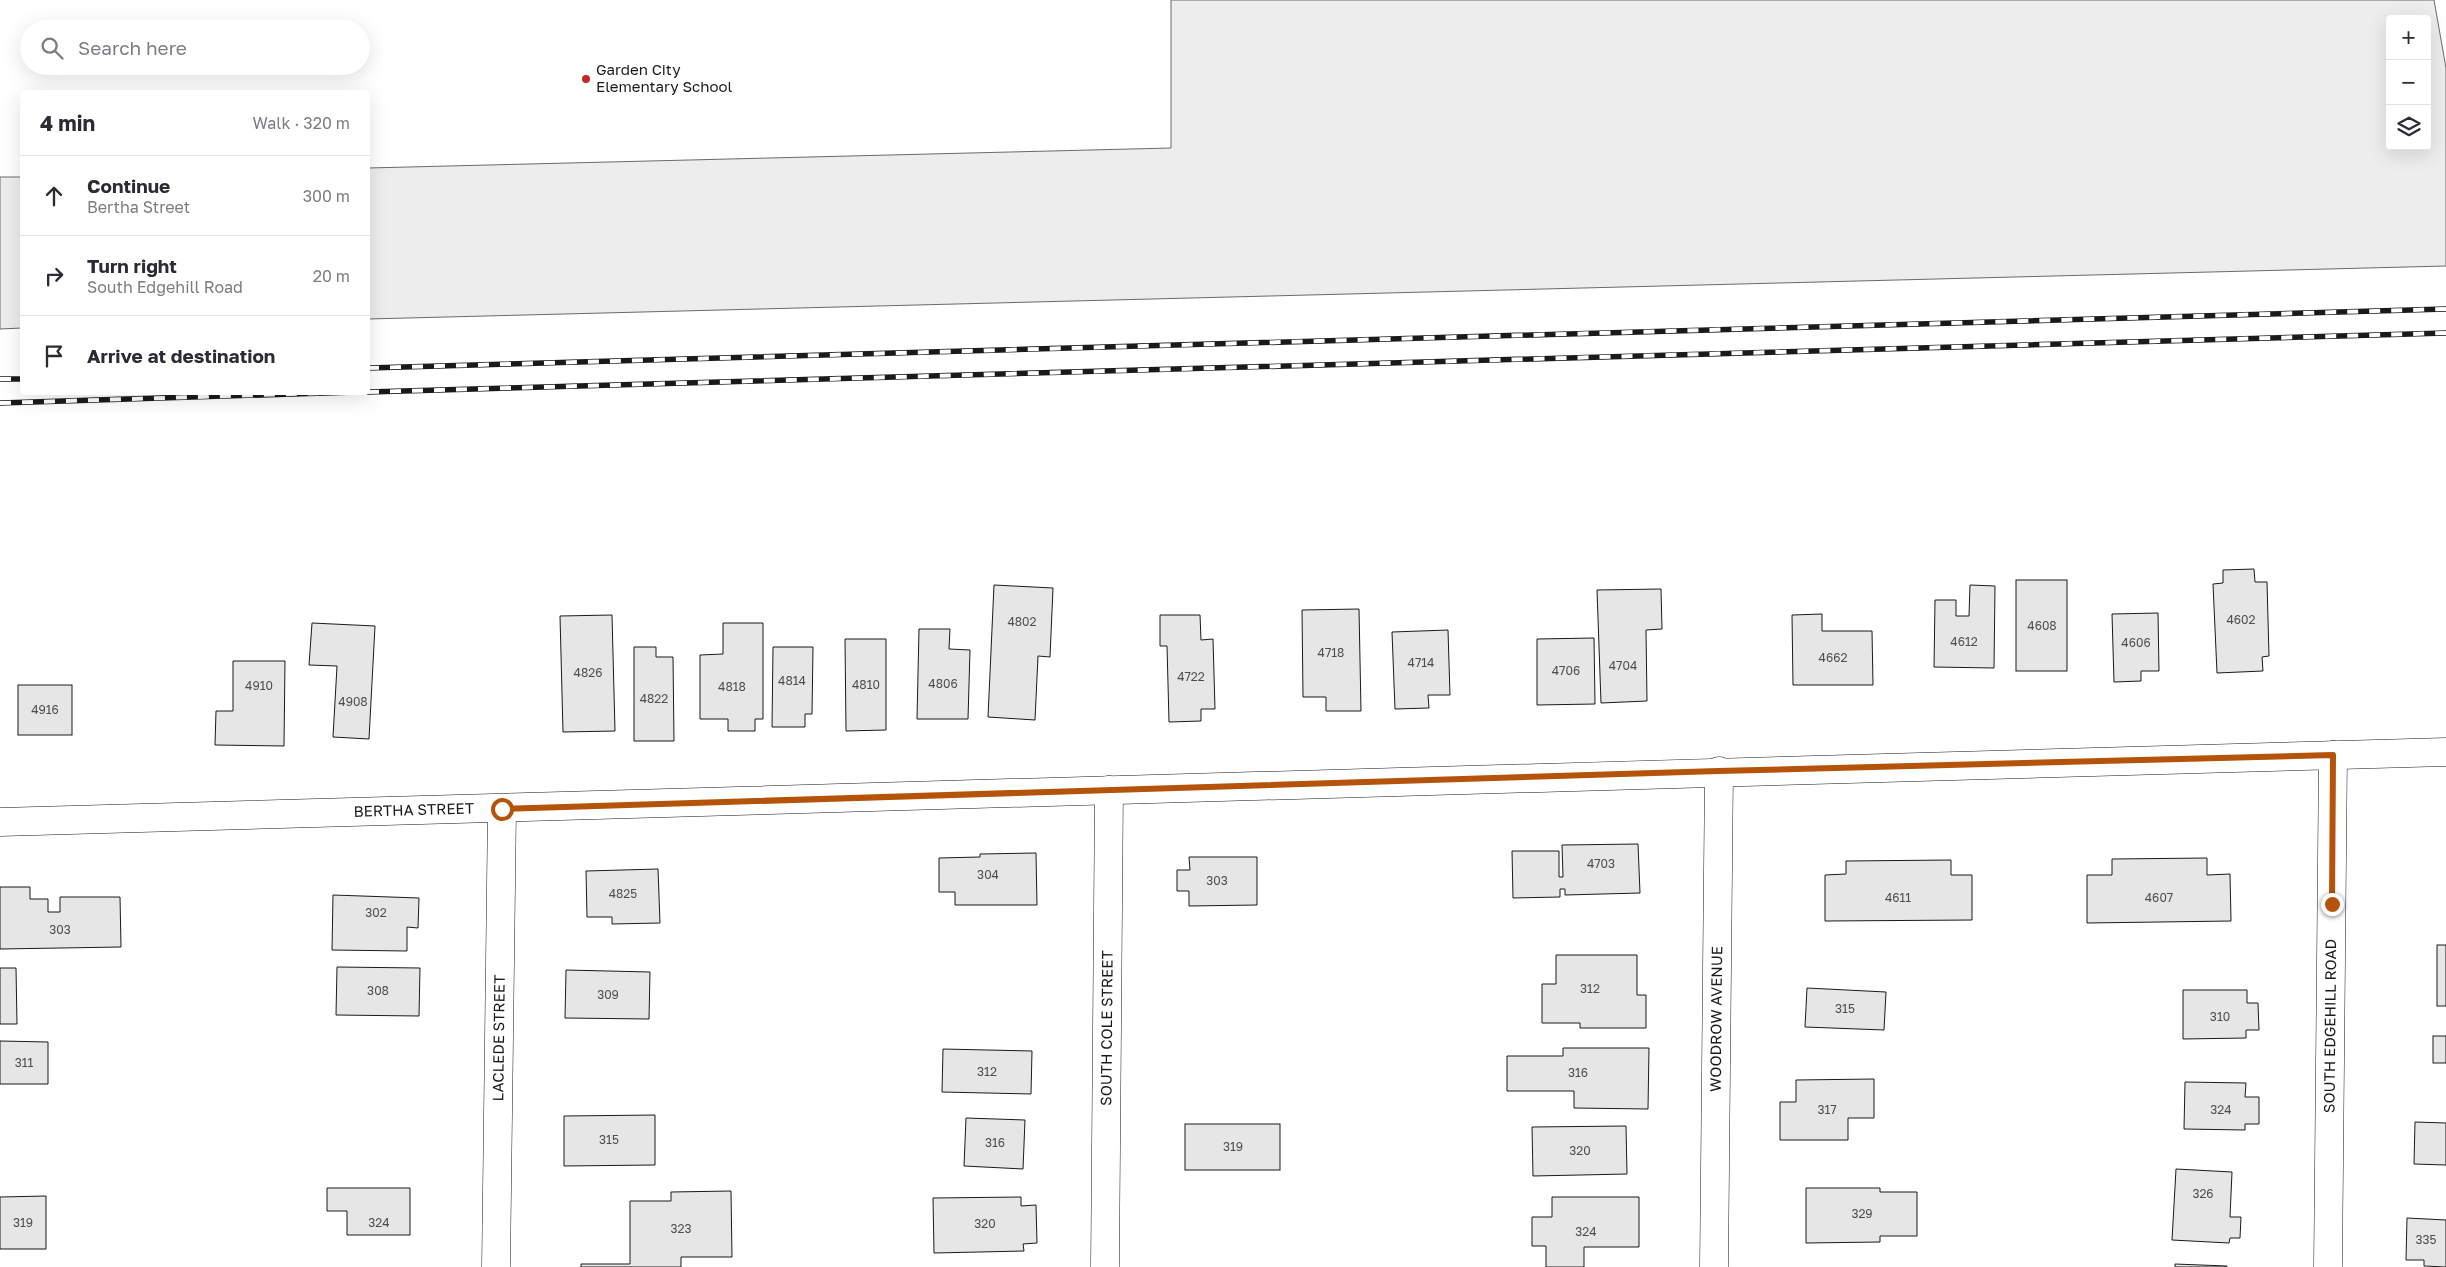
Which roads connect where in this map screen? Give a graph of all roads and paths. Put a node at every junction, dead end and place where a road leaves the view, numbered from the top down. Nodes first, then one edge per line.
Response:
1 (2446, 752) edge
2 (2333, 755) junction
3 (1718, 771) junction
4 (1109, 790) junction
5 (502, 809) junction
6 (0, 822) edge
7 (496, 1267) edge
8 (1105, 1267) edge
9 (1714, 1267) edge
10 (2328, 1267) edge

1 - 2 street, BERTHA STREET
2 - 3 street, BERTHA STREET
2 - 10 street, SOUTH EDGEHILL ROAD
3 - 4 street, BERTHA STREET
3 - 9 street, WOODROW AVENUE
4 - 5 street, BERTHA STREET
4 - 8 street, SOUTH COLE STREET
5 - 6 street, BERTHA STREET
5 - 7 street, LACLEDE STREET

